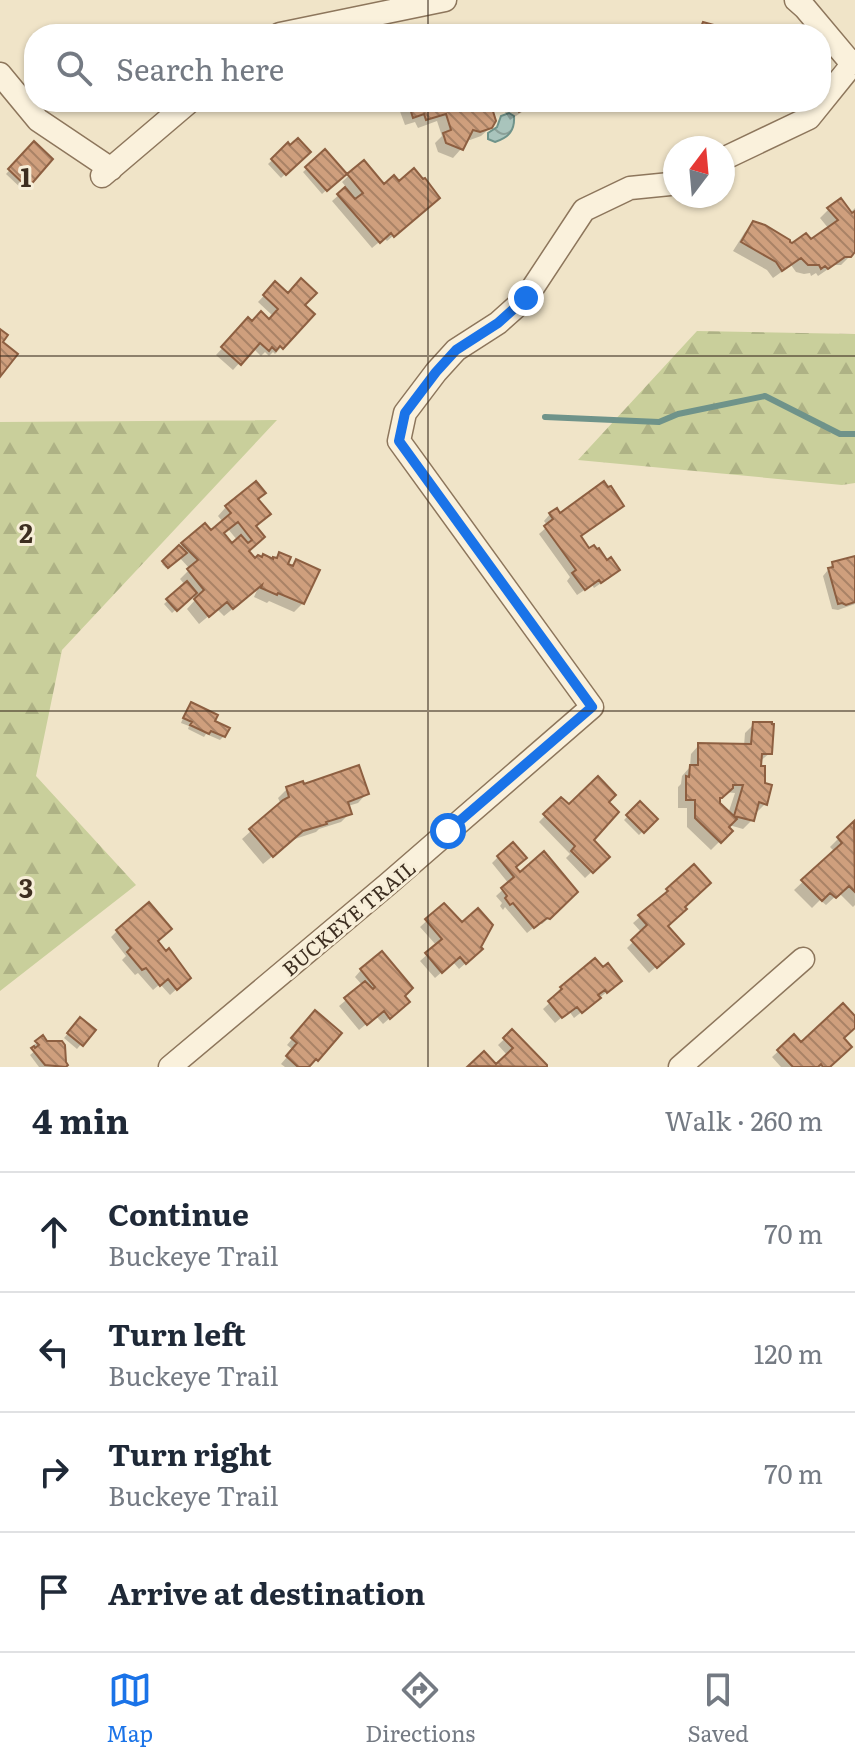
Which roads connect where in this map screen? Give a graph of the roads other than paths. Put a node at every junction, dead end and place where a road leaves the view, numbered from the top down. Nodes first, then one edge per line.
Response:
1 (445, 0) edge
2 (796, 0) edge
3 (398, 5) edge
4 (321, 24) edge
5 (819, 24) edge
6 (831, 37) edge
7 (854, 63) edge
8 (0, 74) edge
9 (831, 91) edge
10 (24, 103) edge
11 (31, 112) edge
12 (177, 112) edge
13 (814, 112) edge
14 (735, 153) edge
15 (663, 185) edge
16 (803, 959) dead end
17 (170, 1067) edge
18 (680, 1067) edge

1 - 3 street
2 - 5 street
3 - 4 street
6 - 7 street
7 - 9 street
8 - 10 street
11 - 12 street
13 - 14 street
15 - 17 street, BUCKEYE TRAIL
16 - 18 street

